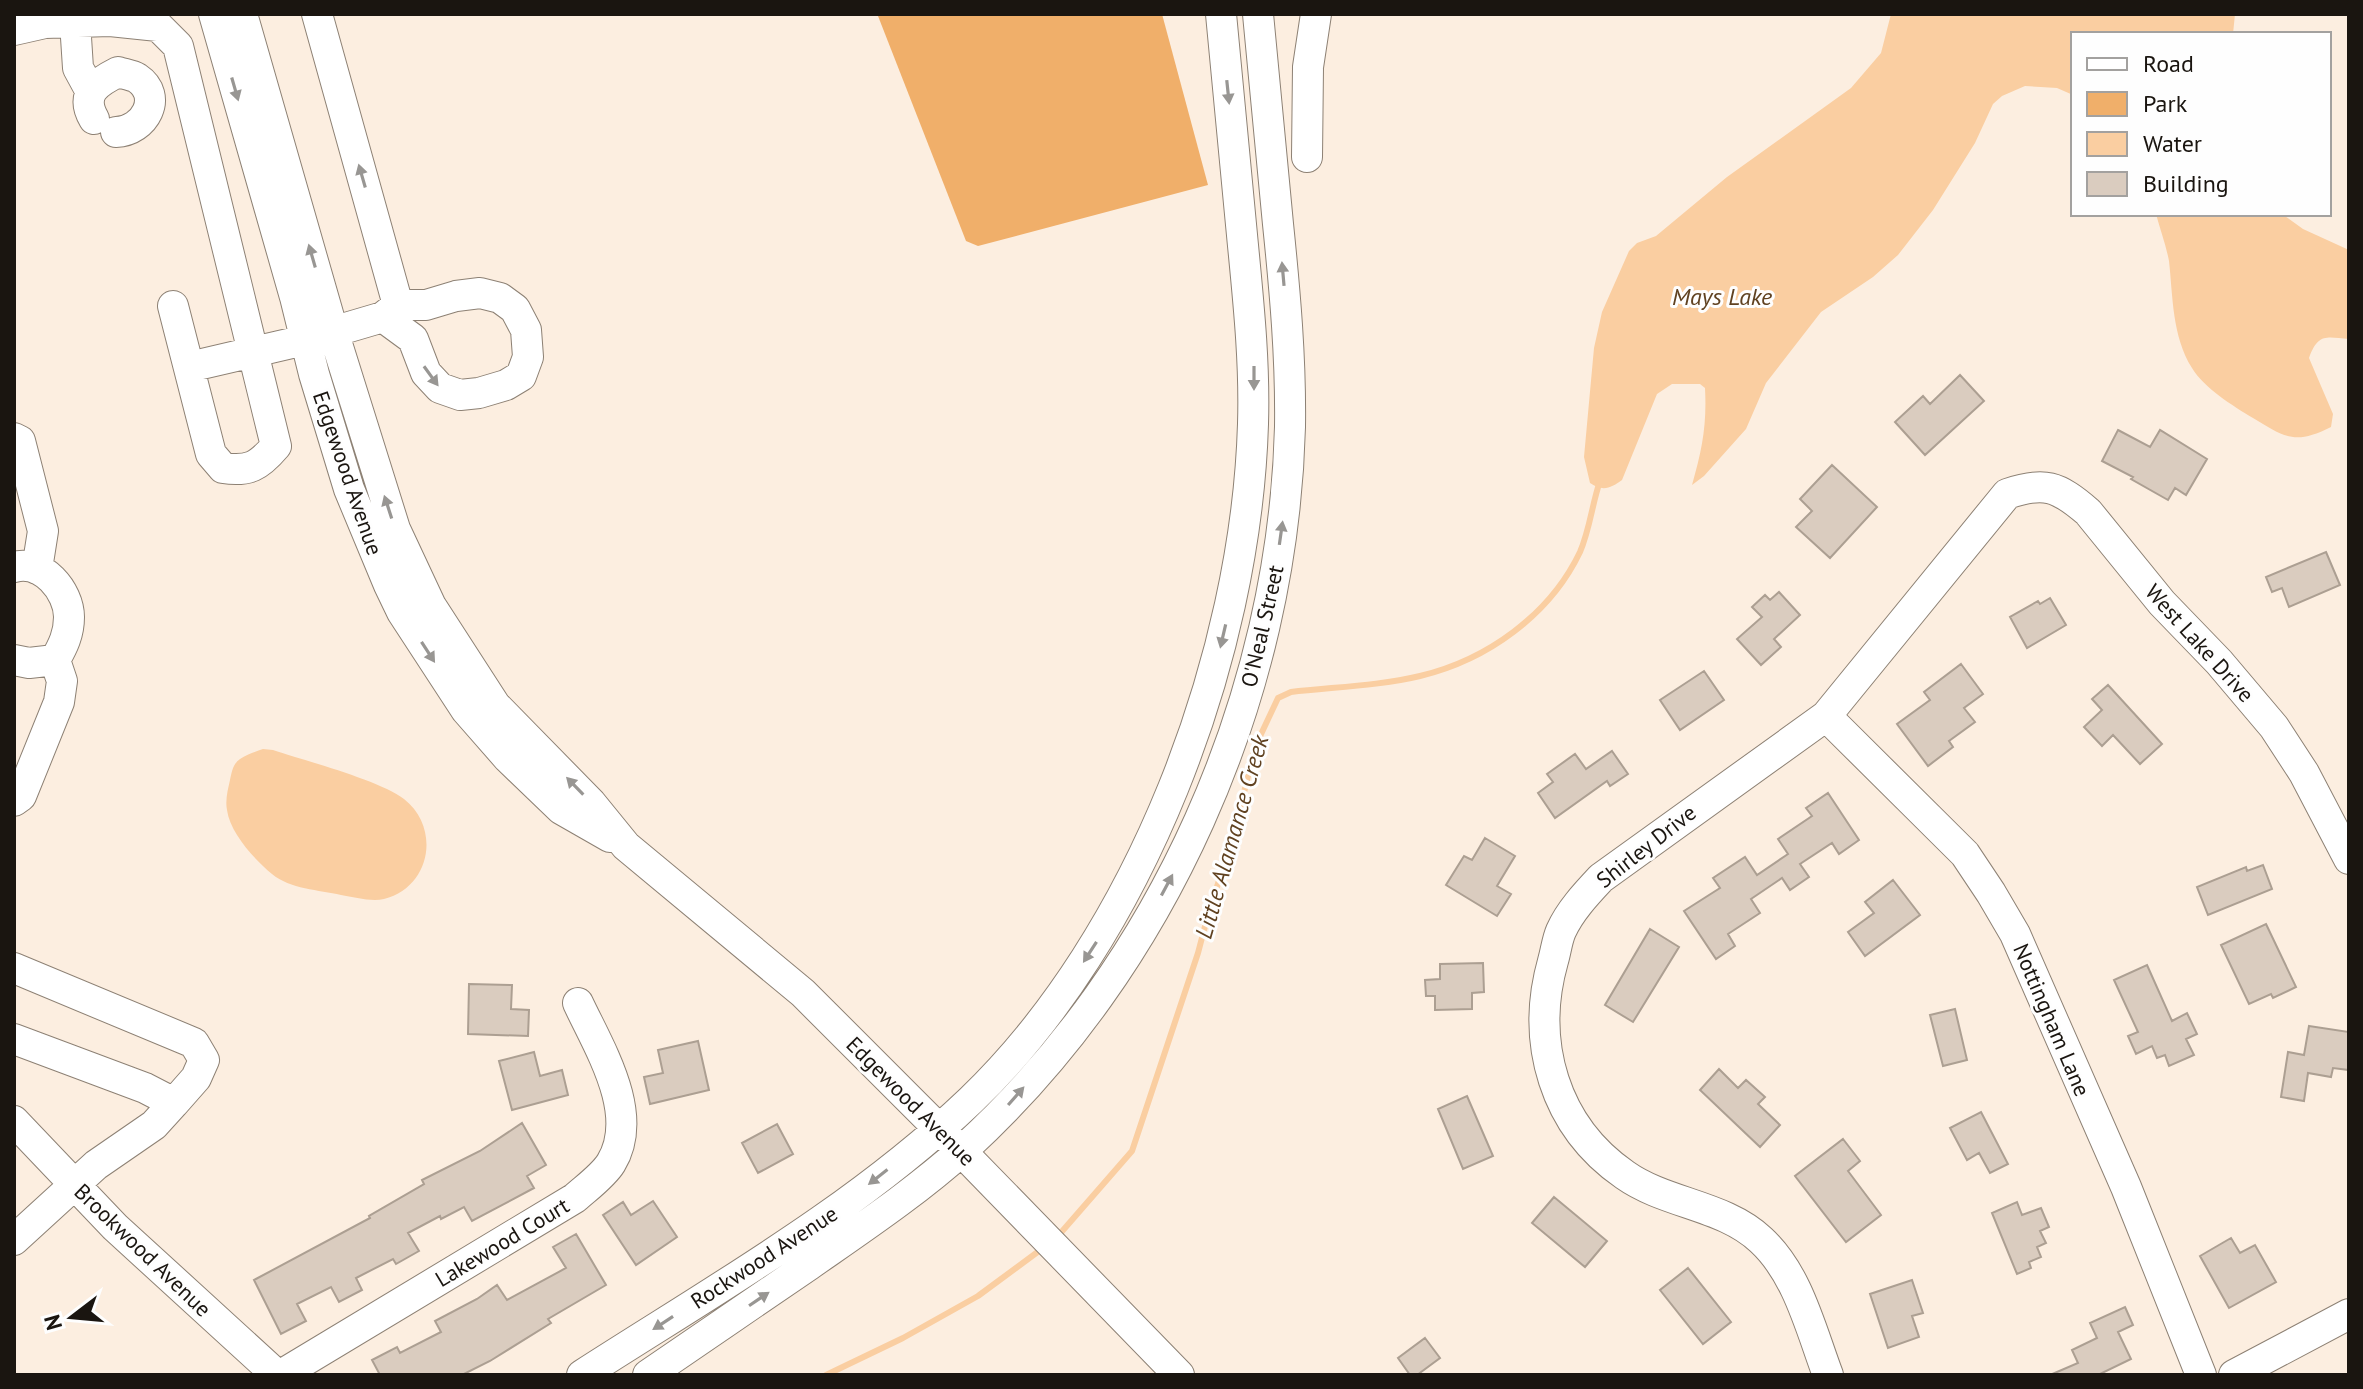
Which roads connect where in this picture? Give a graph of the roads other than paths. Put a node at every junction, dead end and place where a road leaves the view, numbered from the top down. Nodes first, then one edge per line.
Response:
1 (214, 14) edge
2 (242, 14) edge
3 (317, 14) edge
4 (1221, 14) edge
5 (1258, 14) edge
6 (1316, 14) edge
7 (75, 22) junction
8 (14, 30) edge
9 (101, 114) dead end
10 (1307, 157) dead end
11 (173, 306) dead end
12 (319, 336) junction
13 (253, 352) junction
14 (189, 367) junction
15 (14, 438) edge
16 (2007, 494) joint
17 (26, 568) edge
18 (14, 660) edge
19 (55, 660) junction
20 (1826, 716) junction
21 (14, 801) edge
22 (2349, 859) edge
23 (14, 968) edge
24 (578, 1003) dead end
25 (14, 1039) edge
26 (174, 1103) junction
27 (14, 1121) edge
28 (939, 1129) junction
29 (961, 1151) junction
30 (74, 1184) junction
31 (14, 1240) edge
32 (2349, 1314) edge
33 (279, 1375) edge
34 (582, 1375) edge
35 (648, 1375) edge
36 (1179, 1375) edge
37 (1828, 1375) edge
38 (2201, 1375) edge
39 (2234, 1375) edge

1 -> 12 street, Edgewood Avenue
12 -> 2 street, Edgewood Avenue
12 -> 3 street
4 -> 28 street, O'Neal Street
29 -> 5 street, O'Neal Street
6 - 10 street
7 - 8 street
7 - 9 street
7 - 13 street
11 - 14 street
12 - 13 street
12 - 28 street, Edgewood Avenue
13 - 14 street
13 - 14 street
15 - 17 street
16 - 20 street, Shirley Drive
16 - 22 street, West Lake Drive
17 - 19 street
18 - 19 street
19 - 21 street
20 - 37 street, Shirley Drive
20 - 38 street, Nottingham Lane
23 - 26 street
24 - 33 street, Lakewood Court
25 - 26 street
26 - 30 street
27 - 30 street, Brookwood Avenue
28 - 29 street, Edgewood Avenue
28 -> 34 street, Rockwood Avenue
35 -> 29 street, Rockwood Avenue
29 - 36 street, Edgewood Avenue
30 - 31 street
30 - 33 street, Brookwood Avenue
32 - 39 street

